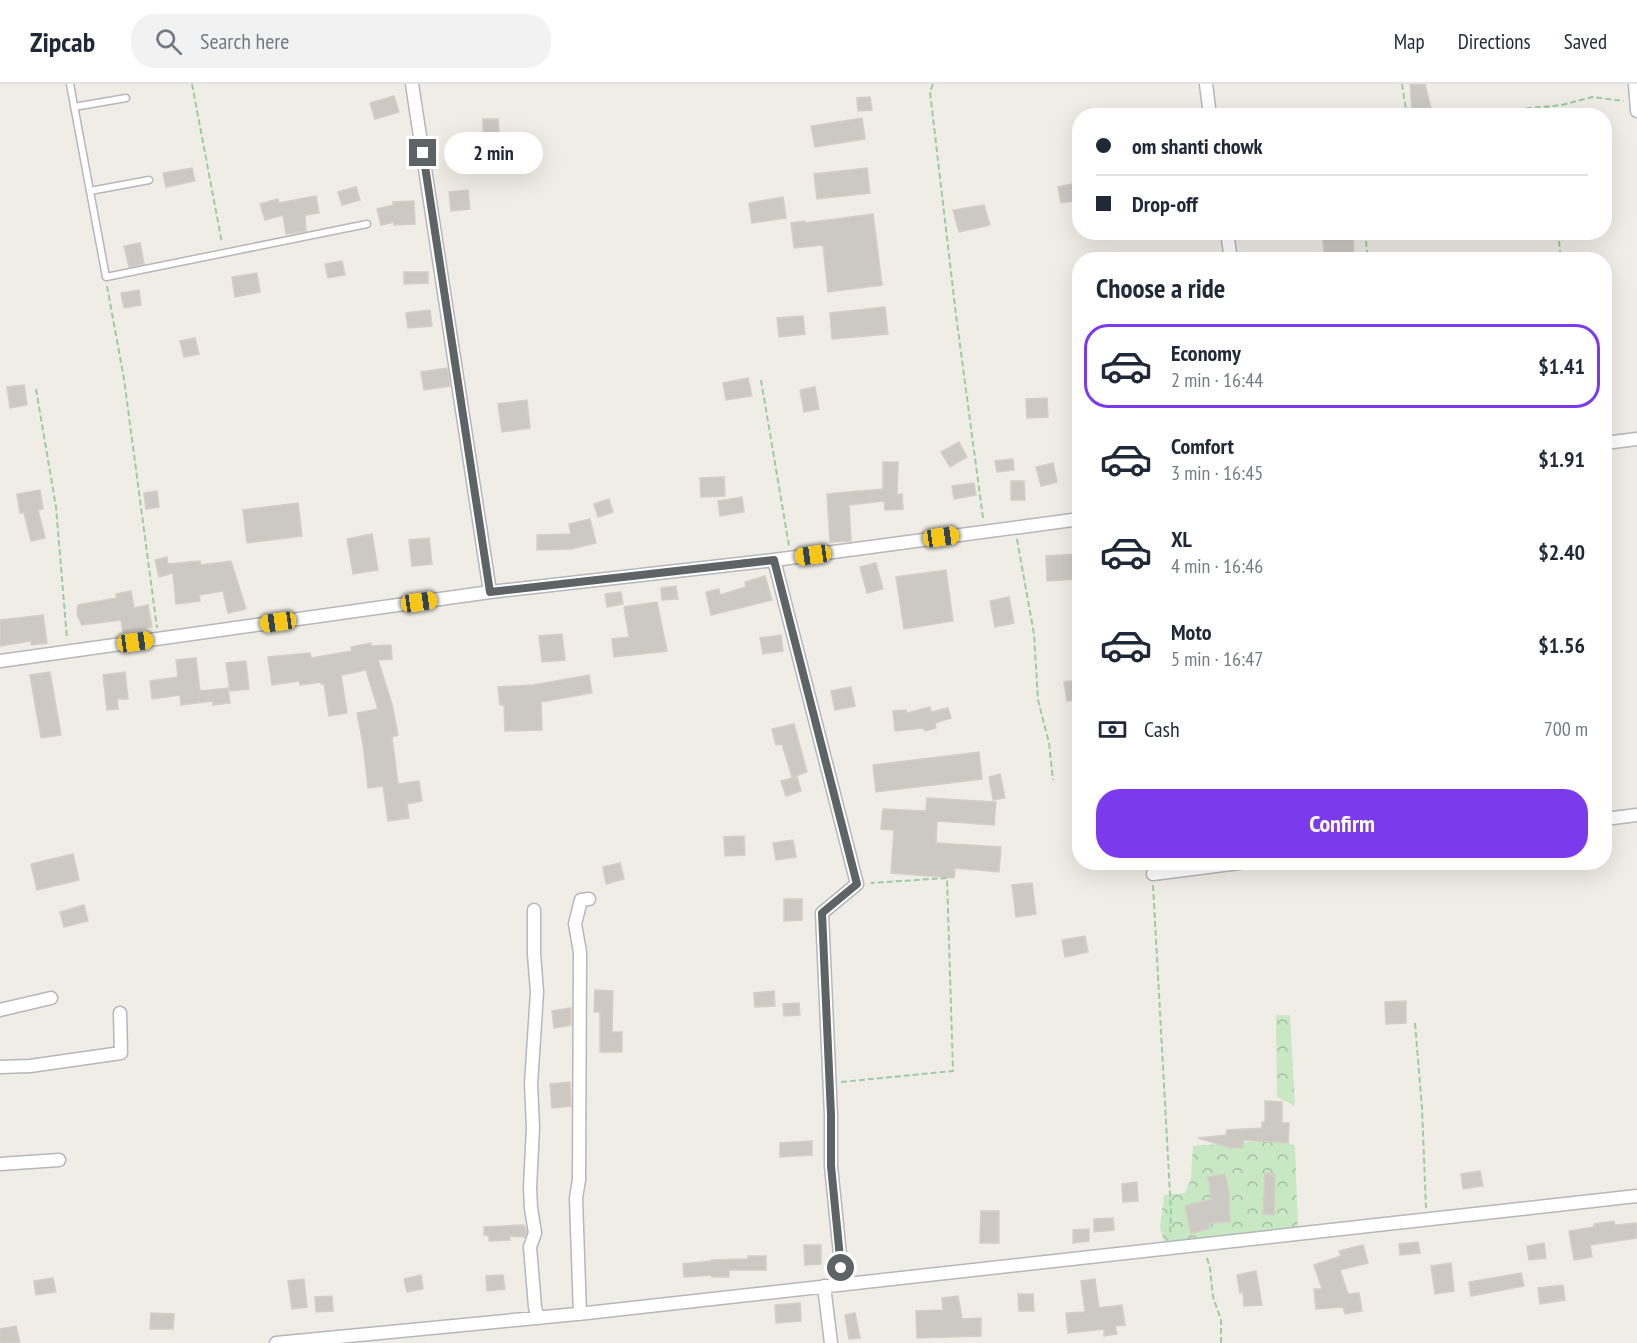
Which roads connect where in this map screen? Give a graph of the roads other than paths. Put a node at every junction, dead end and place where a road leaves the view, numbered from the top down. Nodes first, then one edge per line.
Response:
1 (70, 84) edge
2 (412, 84) edge
3 (1206, 84) edge
4 (1635, 84) edge
5 (126, 98) dead end
6 (1636, 102) edge
7 (74, 107) junction
8 (1209, 108) edge
9 (1637, 111) edge
10 (149, 180) dead end
11 (90, 191) junction
12 (367, 224) dead end
13 (1637, 439) edge
14 (1612, 442) edge
15 (1072, 520) edge
16 (774, 560) junction
17 (490, 592) junction
18 (0, 661) edge
19 (1637, 815) edge
20 (1612, 818) edge
21 (1184, 870) edge
22 (1153, 874) road end
23 (589, 898) dead end
24 (534, 909) dead end
25 (51, 998) dead end
26 (0, 1010) edge
27 (120, 1013) dead end
28 (0, 1067) edge
29 (59, 1160) dead end
30 (0, 1164) edge
31 (1637, 1196) edge
32 (843, 1284) junction
33 (824, 1286) junction
34 (580, 1314) junction
35 (538, 1318) junction
36 (346, 1340) edge
37 (276, 1343) edge
38 (831, 1343) edge

1 - 7 lane
2 - 17 street
3 - 8 street
4 - 6 street
5 - 7 lane
6 - 9 street
7 - 11 lane
10 - 11 lane
11 - 12 lane
13 - 14 street
15 - 16 street
16 - 17 street
16 - 32 street
17 - 18 street
19 - 20 street
21 - 22 street
23 - 34 street
24 - 35 street
25 - 26 street
27 - 28 street
29 - 30 street
31 - 32 street
32 - 33 street
33 - 34 street
33 - 38 street
34 - 35 street
35 - 36 street
36 - 37 street

